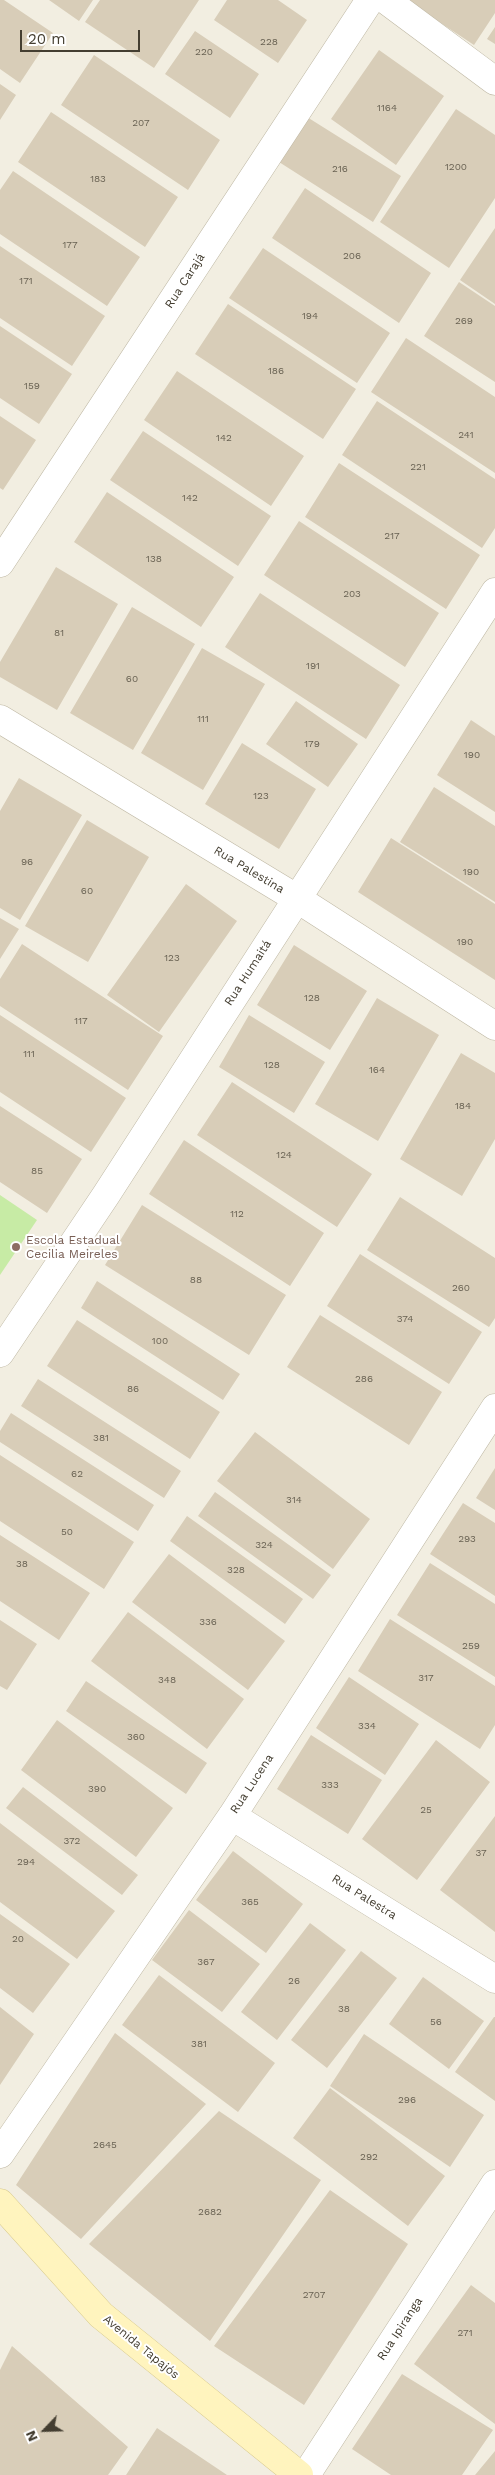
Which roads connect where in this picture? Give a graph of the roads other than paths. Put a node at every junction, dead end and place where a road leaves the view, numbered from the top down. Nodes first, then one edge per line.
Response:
1 (370, 0) edge
2 (386, 0) edge
3 (495, 80) edge
4 (0, 563) edge
5 (495, 592) edge
6 (0, 719) edge
7 (296, 898) junction
8 (495, 1026) edge
9 (0, 1353) edge
10 (495, 1408) edge
11 (232, 1816) junction
12 (495, 1979) edge
13 (0, 2154) edge
14 (495, 2184) edge
15 (0, 2203) edge
16 (299, 2475) edge
17 (306, 2475) edge

1 - 4 street, Rua Carajá
2 - 3 street
5 - 7 street, Rua Humaitá
6 - 7 street, Rua Palestina
7 - 8 street, Rua Palestina
7 - 9 street, Rua Humaitá
10 - 11 street, Rua Lucena
11 - 12 street, Rua Palestra
11 - 13 street, Rua Lucena
14 - 17 street, Rua Ipiranga
15 - 16 main road, Avenida Tapajós

